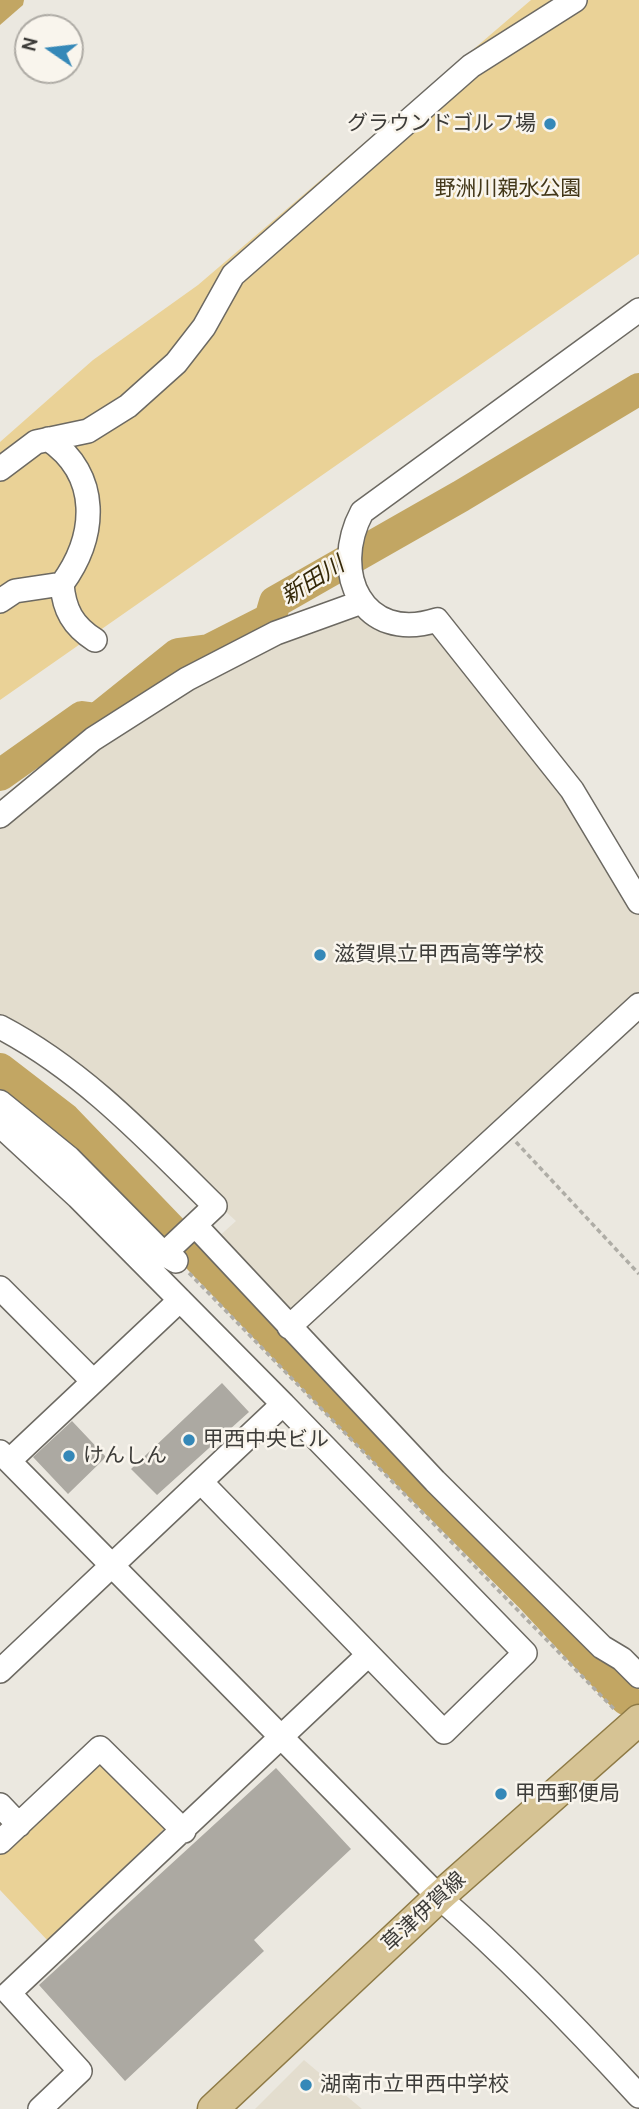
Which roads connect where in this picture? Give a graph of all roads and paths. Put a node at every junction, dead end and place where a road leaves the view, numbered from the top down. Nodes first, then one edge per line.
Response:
1 (575, 0) edge
2 (639, 310) edge
3 (48, 439) junction
4 (0, 469) edge
5 (62, 584) junction
6 (5, 591) edge
7 (359, 603) junction
8 (95, 640) dead end
9 (0, 816) edge
10 (639, 902) edge
11 (639, 1005) edge
12 (0, 1027) edge
13 (0, 1102) edge
14 (0, 1125) edge
15 (503, 1128) junction
16 (192, 1227) junction
17 (170, 1255) junction
18 (639, 1275) edge
19 (0, 1288) edge
20 (180, 1300) junction
21 (289, 1327) junction
22 (93, 1381) junction
23 (284, 1404) junction
24 (5, 1456) edge
25 (202, 1483) junction
26 (113, 1566) junction
27 (367, 1656) junction
28 (0, 1671) edge
29 (639, 1676) edge
30 (636, 1723) edge
31 (284, 1737) junction
32 (0, 1805) edge
33 (19, 1825) junction
34 (184, 1831) junction
35 (0, 1842) edge
36 (439, 1897) junction
37 (4, 1989) edge
38 (639, 2096) edge
39 (40, 2109) edge
40 (213, 2109) edge

1 - 3 street
2 - 7 street
3 - 4 street
3 - 5 street
5 - 6 street
5 - 8 street
7 - 9 street
7 - 10 street
11 - 15 street
12 - 16 street
13 - 17 street
14 - 20 street
15 - 18 path
15 - 21 street
16 - 17 street
16 - 21 street
17 - 30 path
19 - 22 street
20 - 22 street
20 - 23 street
21 - 29 street
22 - 24 street
23 - 25 street
23 - 27 street
24 - 26 street
25 - 26 street
25 - 27 street
26 - 28 street
26 - 31 street
27 - 31 street
30 - 36 main road, 草津伊賀線
31 - 34 street
31 - 36 street
32 - 33 street
33 - 34 street
33 - 35 street
34 - 37 street
36 - 38 street
36 - 40 main road, 草津伊賀線
37 - 39 street

